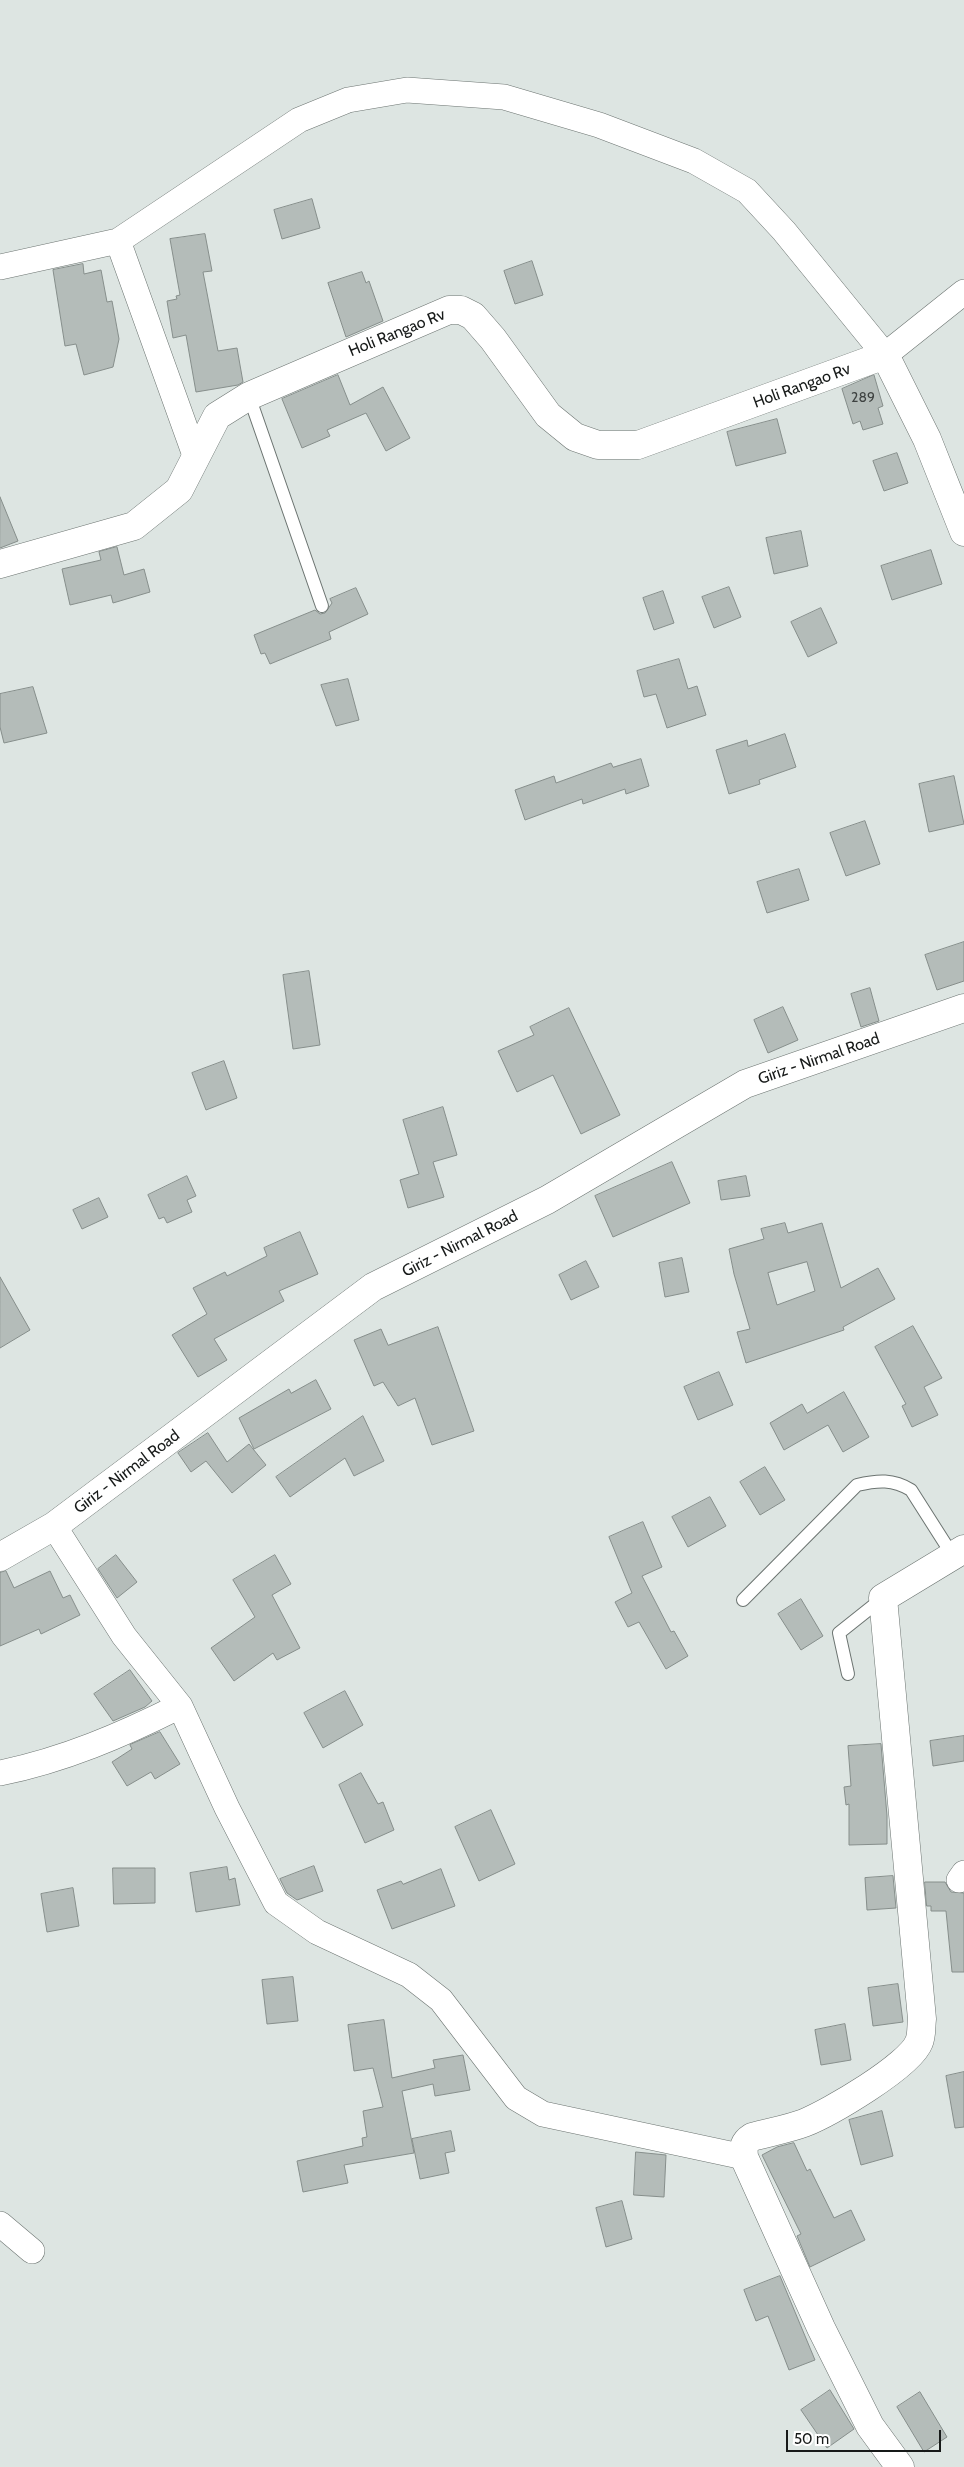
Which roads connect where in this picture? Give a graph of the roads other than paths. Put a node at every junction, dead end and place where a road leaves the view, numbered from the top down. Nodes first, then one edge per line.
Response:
1 (118, 241) junction
2 (0, 267) edge
3 (964, 292) edge
4 (885, 355) junction
5 (249, 396) junction
6 (196, 458) junction
7 (964, 532) edge
8 (0, 564) edge
9 (322, 606) dead end
10 (964, 1008) edge
11 (54, 1526) junction
12 (958, 1553) edge
13 (0, 1557) edge
14 (883, 1598) junction
15 (743, 1600) dead end
16 (848, 1674) dead end
17 (180, 1706) junction
18 (0, 1773) edge
19 (744, 2156) junction
20 (0, 2224) edge
21 (32, 2251) dead end
22 (900, 2467) edge

1 - 2 street
1 - 4 street
1 - 6 street
3 - 4 street, Holi Rangao Rv
4 - 5 street, Holi Rangao Rv
4 - 7 street
5 - 6 street, Holi Rangao Rv
5 - 9 lane
6 - 8 street, Holi Rangao Rv
10 - 11 street, Giriz - Nirmal Road
11 - 13 street, Giriz - Nirmal Road
11 - 17 street
12 - 14 street
12 - 15 lane
14 - 16 lane
14 - 19 street
17 - 18 street
17 - 19 street
19 - 22 street
20 - 21 street

